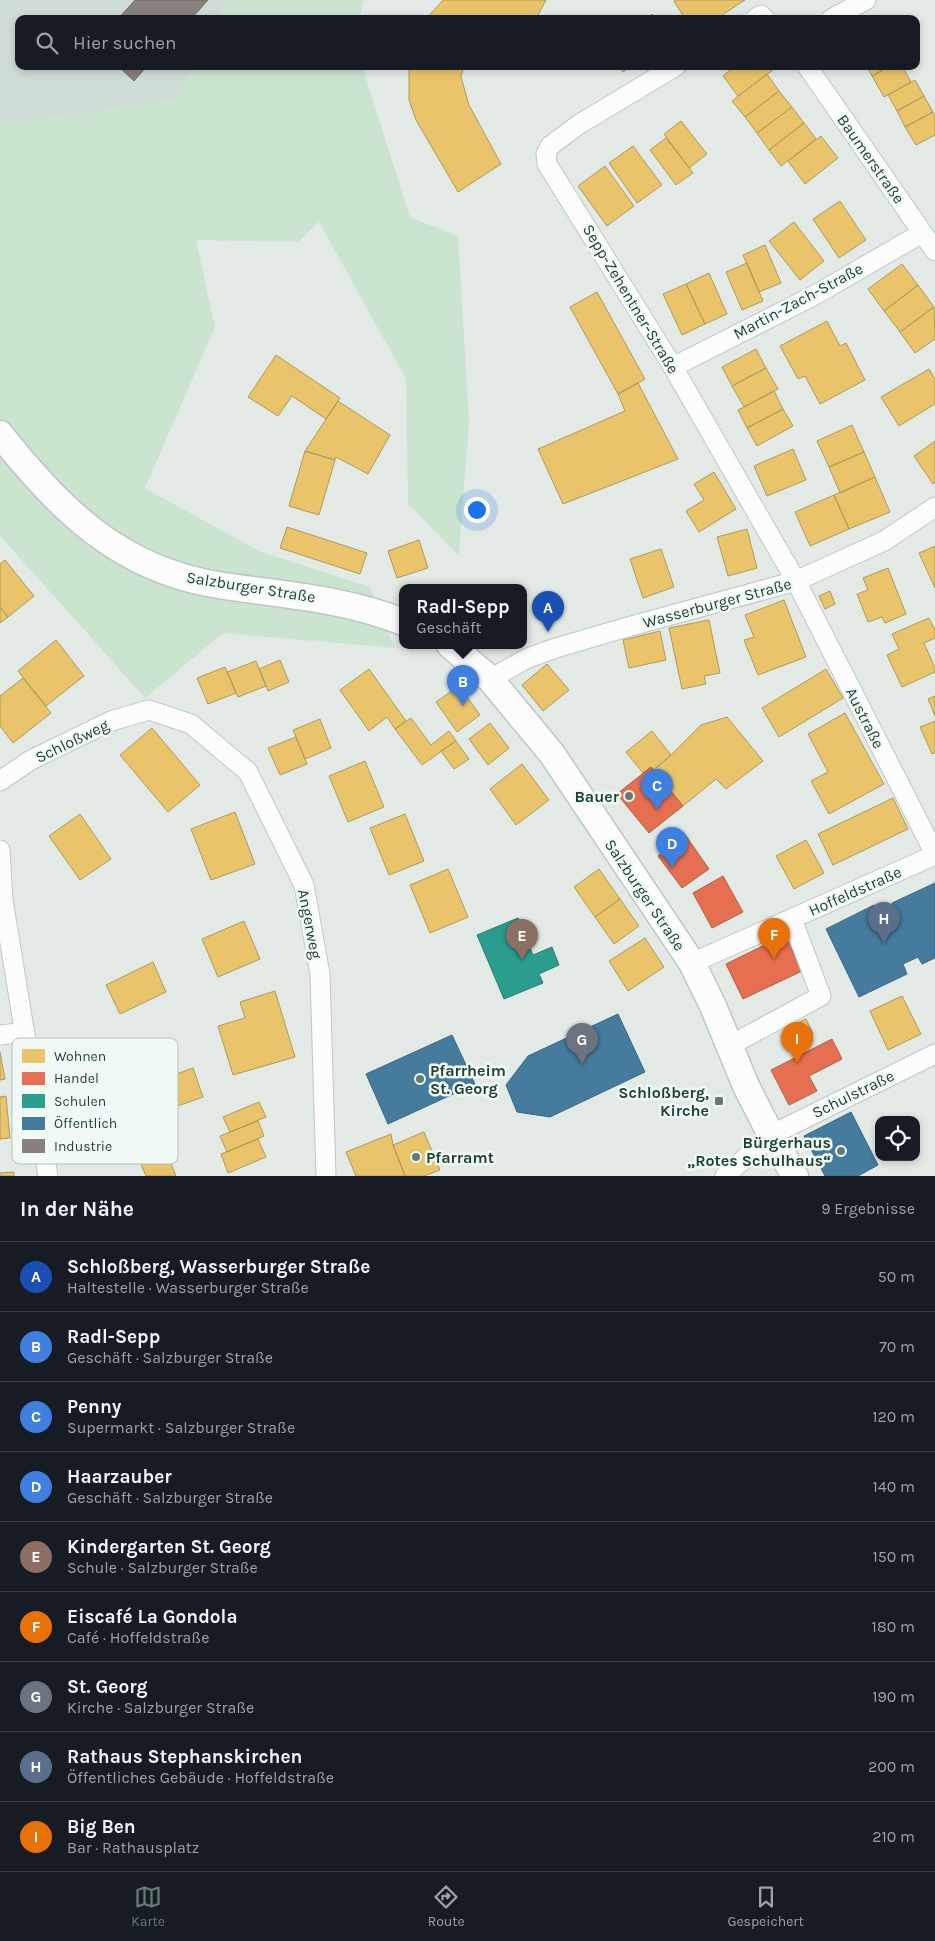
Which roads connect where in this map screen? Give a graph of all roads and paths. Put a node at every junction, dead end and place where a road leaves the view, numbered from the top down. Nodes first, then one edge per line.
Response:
1 (866, 0) edge
2 (838, 15) edge
3 (669, 70) edge
4 (810, 70) edge
5 (922, 233) junction
6 (935, 251) edge
7 (673, 367) junction
8 (0, 434) edge
9 (935, 507) edge
10 (796, 581) junction
11 (399, 621) edge
12 (455, 649) edge
13 (490, 679) junction
14 (149, 710) joint
15 (0, 780) edge
16 (0, 850) edge
17 (935, 854) edge
18 (792, 919) junction
19 (692, 963) junction
20 (26, 1032) junction
21 (0, 1035) edge
22 (27, 1038) edge
23 (729, 1046) junction
24 (935, 1054) edge
25 (771, 1135) junction
26 (326, 1176) edge
27 (725, 1176) edge
28 (795, 1176) edge

1 - 2 street
3 - 7 street, Sepp-Zehentner-Straße
4 - 5 street, Baumerstraße
5 - 6 street, Baumerstraße
5 - 7 street, Martin-Zach-Straße
7 - 10 street, Sepp-Zehentner-Straße
8 - 11 main road, Salzburger Straße
9 - 10 street, Wasserburger Straße
10 - 13 street, Wasserburger Straße
10 - 17 street, Austraße
12 - 13 main road, Salzburger Straße
13 - 19 main road, Salzburger Straße
14 - 15 street, Schloßweg
14 - 26 street, Angerweg
16 - 20 street
17 - 18 street, Hoffeldstraße
18 - 19 street, Hoffeldstraße
18 - 23 street
19 - 23 main road, Salzburger Straße
20 - 21 street
20 - 22 street
23 - 25 main road, Salzburger Straße
24 - 25 street, Schulstraße
25 - 27 street, Schulstraße
25 - 28 main road, Salzburger Straße

